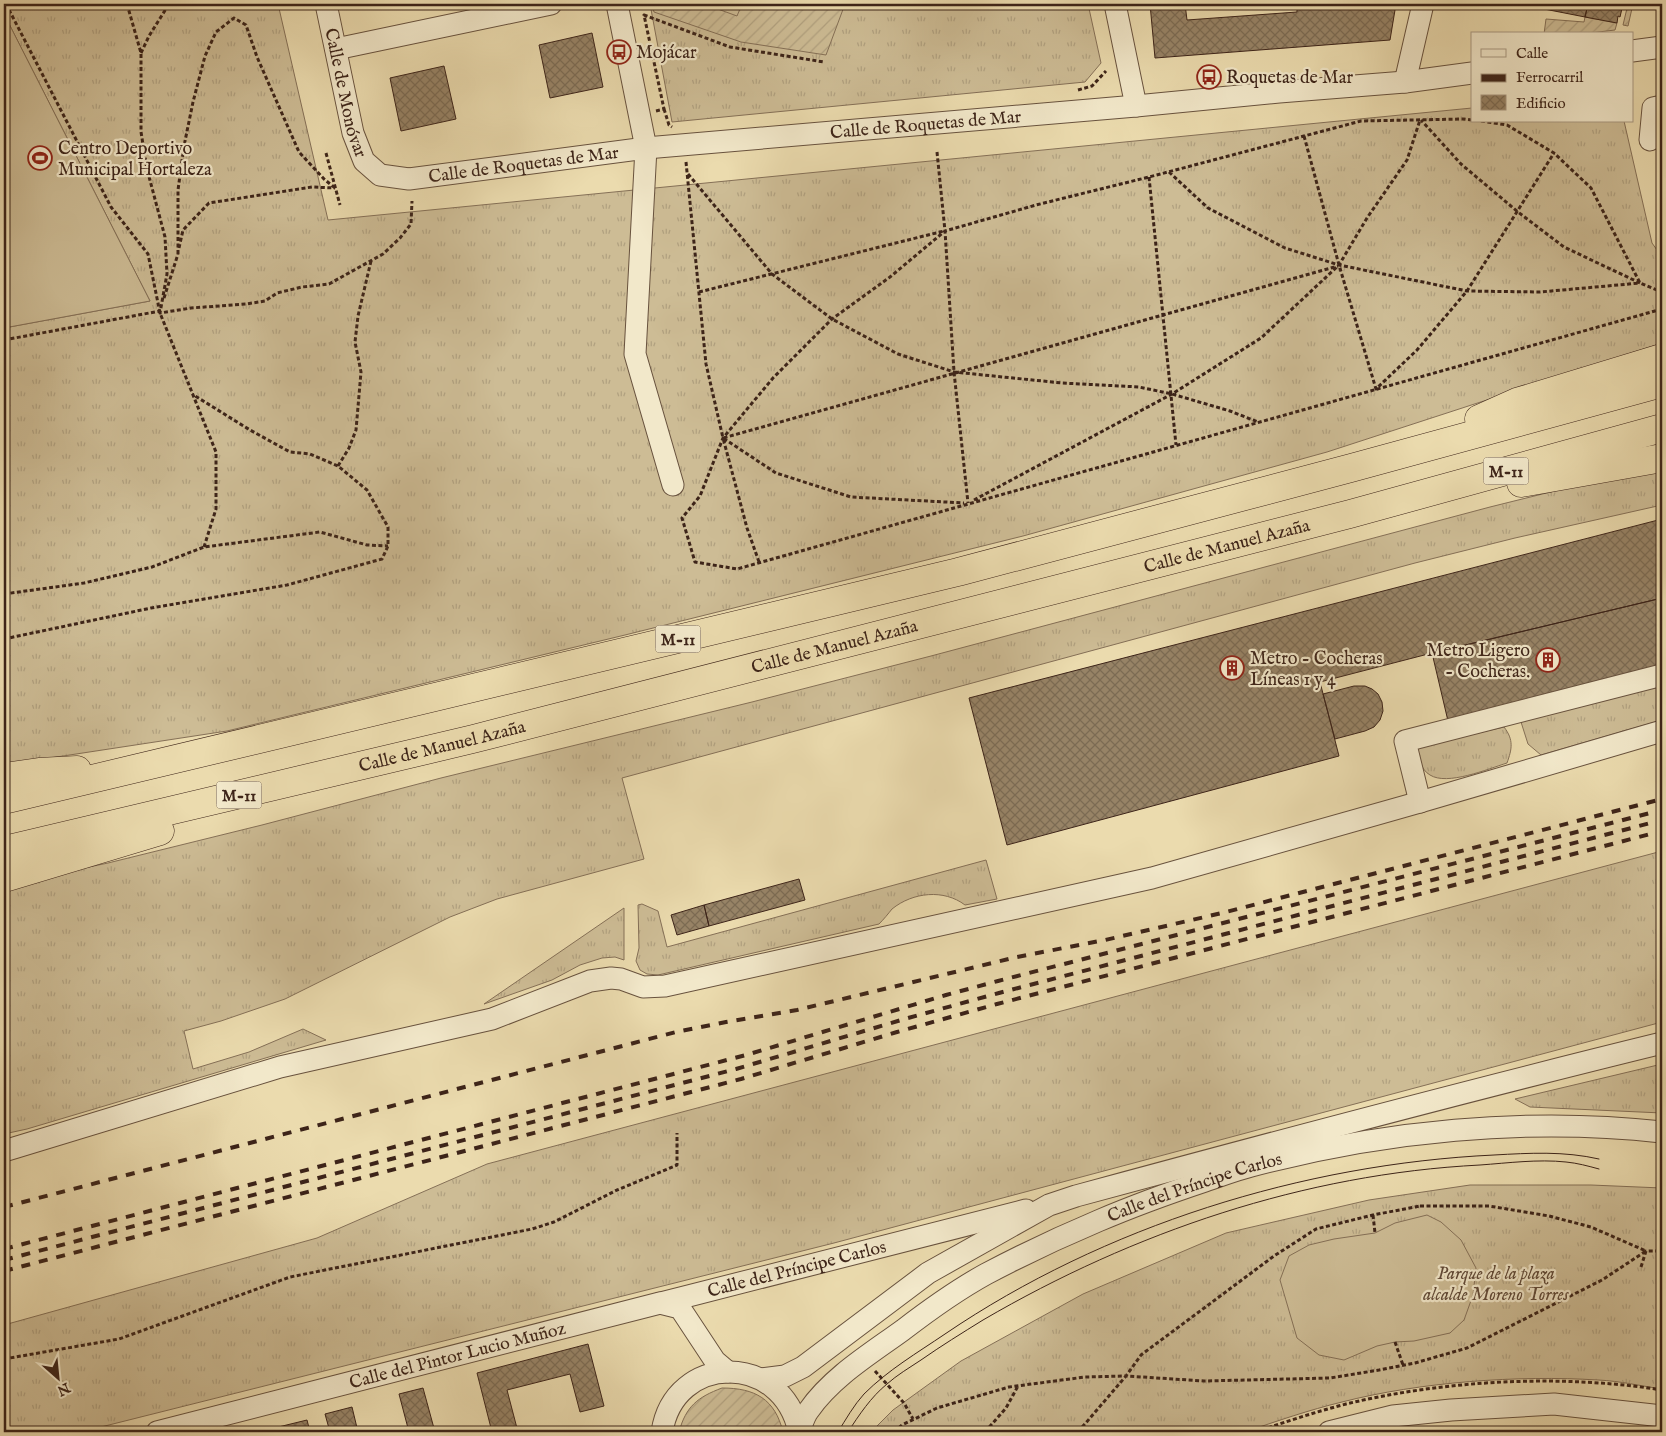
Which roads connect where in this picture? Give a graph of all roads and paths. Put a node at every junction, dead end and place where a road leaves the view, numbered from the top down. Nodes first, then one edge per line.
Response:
1 (6, 4) edge
2 (128, 4) edge
3 (169, 4) edge
4 (326, 4) edge
5 (551, 4) edge
6 (617, 4) edge
7 (1115, 4) edge
8 (1423, 4) edge
9 (1662, 45) edge
10 (336, 49) junction
11 (1634, 51) edge
12 (140, 53) junction
13 (824, 62) dead end
14 (1471, 73) edge
15 (1405, 82) junction
16 (1136, 106) junction
17 (1662, 106) edge
18 (639, 114) junction
19 (1420, 120) junction
20 (1471, 120) edge
21 (1488, 122) edge
22 (1304, 136) junction
23 (1650, 140) dead end
24 (684, 144) junction
25 (646, 148) junction
26 (937, 152) dead end
27 (326, 153) dead end
28 (1554, 153) junction
29 (1169, 172) junction
30 (687, 174) junction
31 (380, 175) joint
32 (1148, 178) junction
33 (335, 188) junction
34 (412, 201) dead end
35 (340, 205) dead end
36 (1518, 212) junction
37 (945, 231) junction
38 (178, 254) junction
39 (372, 261) junction
40 (1339, 265) junction
41 (772, 274) junction
42 (1640, 283) junction
43 (1467, 291) junction
44 (699, 292) junction
45 (1662, 292) edge
46 (1662, 310) edge
47 (160, 312) junction
48 (1163, 314) junction
49 (832, 319) junction
50 (4, 340) edge
51 (1662, 358) edge
52 (954, 372) junction
53 (1662, 383) edge
54 (1376, 389) junction
55 (192, 394) junction
56 (1172, 394) junction
57 (1259, 422) junction
58 (1662, 428) edge
59 (723, 438) junction
60 (1176, 445) junction
61 (1396, 456) junction
62 (1662, 458) edge
63 (338, 466) junction
64 (673, 484) dead end
65 (968, 503) junction
66 (1350, 514) junction
67 (388, 546) junction
68 (204, 547) junction
69 (759, 562) junction
70 (4, 594) edge
71 (4, 639) edge
72 (1662, 675) edge
73 (1662, 731) edge
74 (473, 739) junction
75 (136, 768) junction
76 (4, 778) edge
77 (4, 800) edge
78 (1420, 802) junction
79 (4, 850) edge
80 (4, 878) edge
81 (1662, 1043) edge
82 (1662, 1132) edge
83 (677, 1133) dead end
84 (4, 1151) edge
85 (1049, 1206) junction
86 (1374, 1215) junction
87 (1375, 1233) dead end
88 (1646, 1251) junction
89 (1662, 1251) edge
90 (1641, 1267) dead end
91 (660, 1303) junction
92 (1395, 1342) dead end
93 (4, 1359) edge
94 (1402, 1365) junction
95 (852, 1367) junction
96 (728, 1372) junction
97 (1126, 1376) junction
98 (761, 1379) junction
99 (1019, 1386) junction
100 (1662, 1416) edge
101 (913, 1420) junction
102 (157, 1432) edge
103 (662, 1432) edge
104 (799, 1432) edge
105 (894, 1432) edge
106 (985, 1432) edge
107 (1078, 1432) edge
108 (1330, 1432) edge

1 - 47 path
2 - 12 path
3 - 12 path
4 - 10 street, Calle de Monóvar
5 - 10 street
6 - 18 street
7 - 16 street
8 - 15 street
9 - 11 street
10 - 31 street, Calle de Monóvar
12 - 47 path
13 - 18 path
14 - 15 street, Calle de Roquetas de Mar
15 - 16 street, Calle de Roquetas de Mar
16 - 24 street, Calle de Roquetas de Mar
17 - 23 street
18 - 25 street
19 - 20 path
19 - 22 path
19 - 36 path
19 - 40 path
21 - 28 path
22 - 29 path
22 - 40 path
24 - 25 street, Calle de Roquetas de Mar
24 - 30 path
25 - 31 street, Calle de Roquetas de Mar
25 - 64 street
26 - 37 path
27 - 33 path
28 - 36 path
28 - 42 path
29 - 32 path
29 - 40 path
30 - 41 path
30 - 44 path
32 - 37 path
32 - 48 path
33 - 35 path
33 - 38 path
33 - 38 path
34 - 39 path
36 - 42 path
36 - 43 path
37 - 41 path
37 - 49 path
37 - 52 path
38 - 47 path
39 - 47 path
39 - 63 path
40 - 43 path
40 - 48 path
40 - 54 path
40 - 56 path
41 - 44 path
41 - 49 path
42 - 43 path
42 - 45 path
43 - 54 path
44 - 59 path
46 - 54 path
47 - 50 path
47 - 55 path
48 - 52 path
48 - 56 path
49 - 52 path
49 - 59 path
51 - 61 highway
52 - 56 path
52 - 59 path
52 - 65 path
53 - 61 highway, M-11
54 - 57 path
55 - 63 path
55 - 68 path
56 - 57 path
56 - 60 path
56 - 65 path
57 - 60 path
58 - 66 highway, Calle de Manuel Azaña / M-11
59 - 65 path
59 - 69 path
59 - 69 path
60 - 65 path
61 - 75 highway, M-11
62 - 66 highway
63 - 67 path
65 - 69 path
66 - 74 highway, Calle de Manuel Azaña / M-11
67 - 68 path
67 - 71 path
68 - 70 path
72 - 78 street
73 - 78 street
74 - 79 highway, Calle de Manuel Azaña / M-11
74 - 80 highway
75 - 76 highway
75 - 77 highway, M-11
78 - 84 street
81 - 85 street, Calle del Príncipe Carlos
82 - 95 street, Calle del Príncipe Carlos
83 - 93 path
85 - 91 street, Calle del Príncipe Carlos
85 - 98 street, Calle del Príncipe Carlos
86 - 87 path
86 - 88 path
86 - 97 path
88 - 89 path
88 - 90 path
88 - 94 path
91 - 96 street
91 - 102 street, Calle del Pintor Lucio Muñoz
92 - 94 path
94 - 97 path
95 - 101 path
95 - 104 street, Calle del Príncipe Carlos
96 - 98 street
96 - 103 street
97 - 99 path
97 - 107 path
98 - 104 street
99 - 101 path
99 - 106 path
100 - 108 street
101 - 105 path

